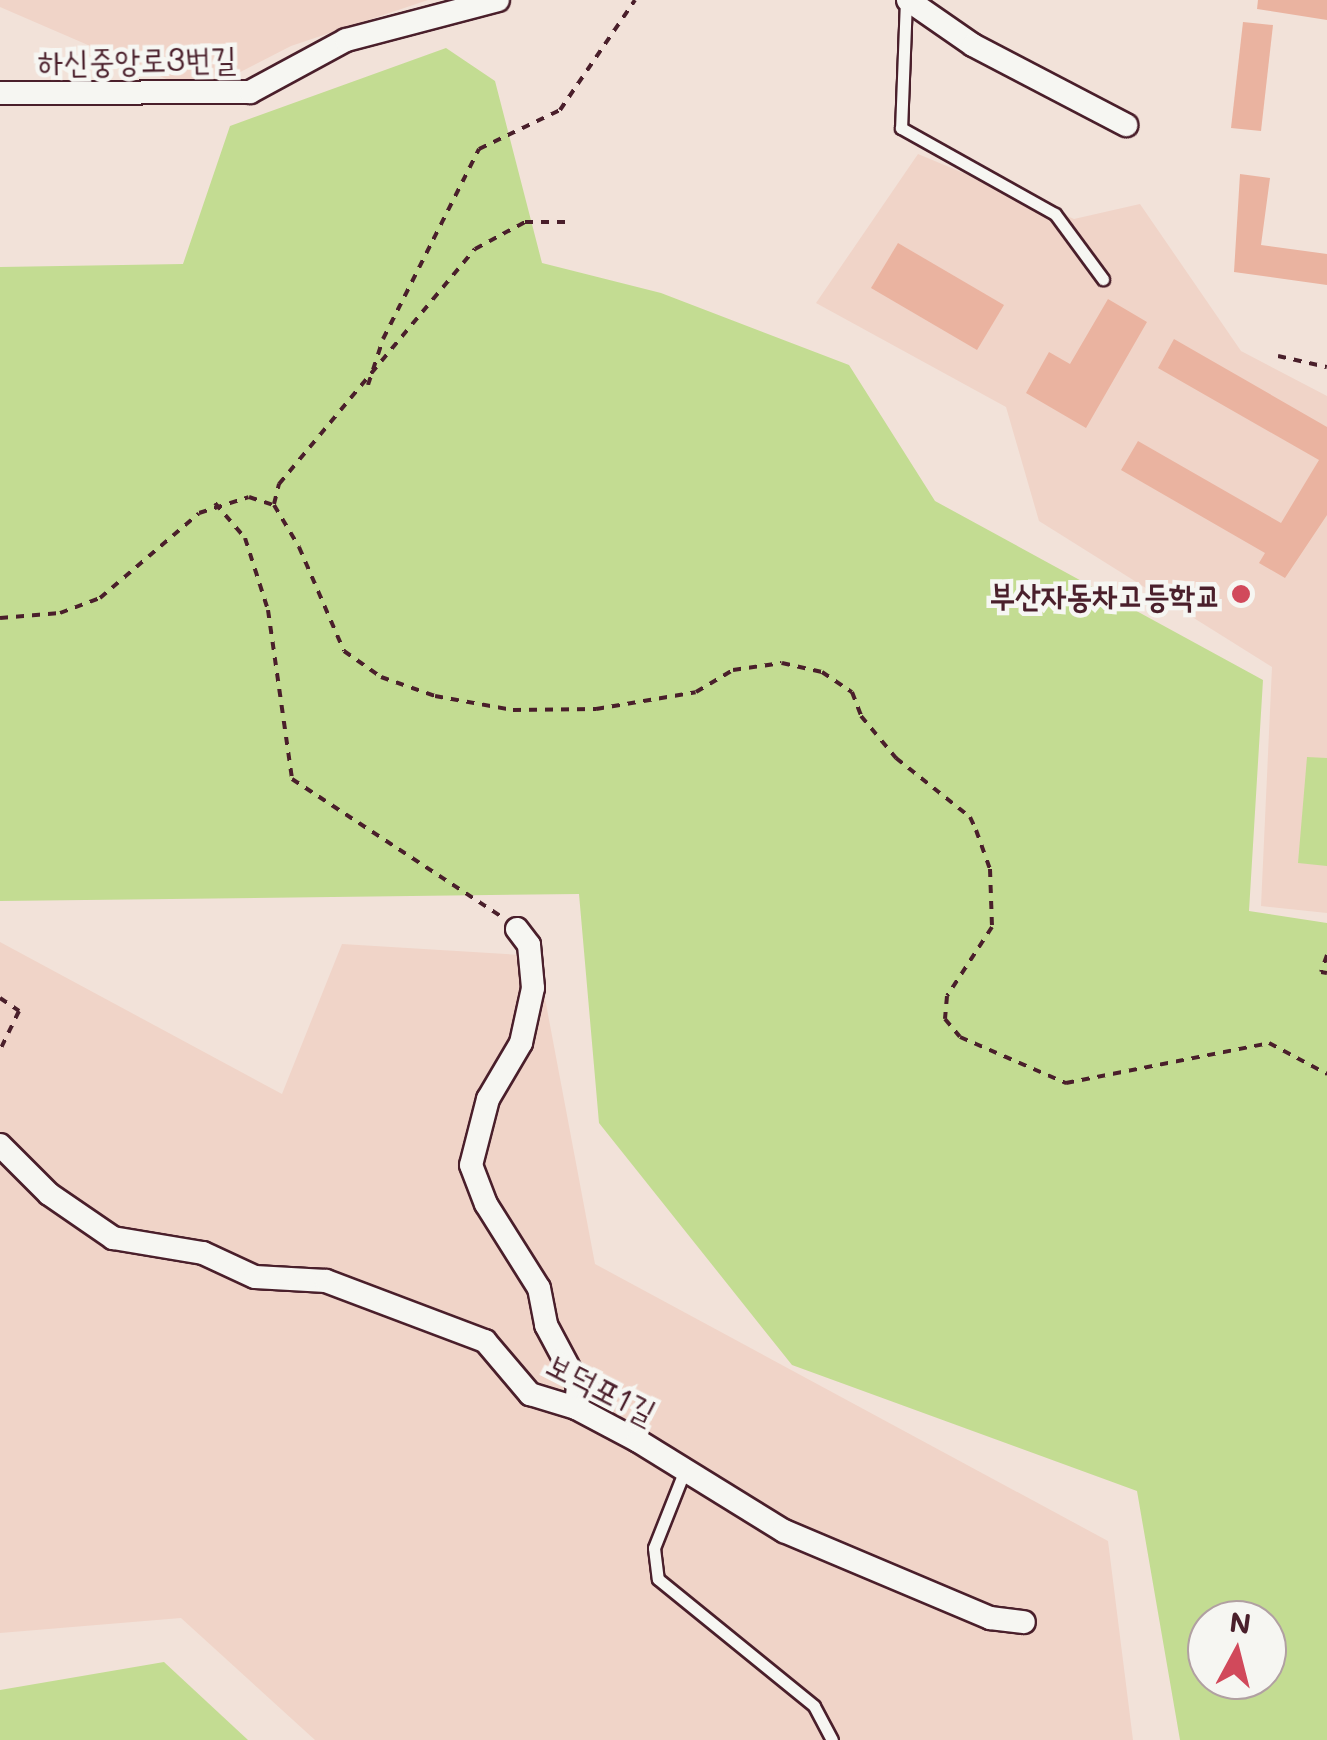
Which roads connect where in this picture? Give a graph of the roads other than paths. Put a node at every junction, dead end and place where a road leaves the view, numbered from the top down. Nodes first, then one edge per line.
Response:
1 (498, 0) edge
2 (907, 0) edge
3 (0, 93) edge
4 (1126, 125) dead end
5 (1103, 279) dead end
6 (517, 929) road end
7 (0, 1145) edge
8 (576, 1408) junction
9 (686, 1467) junction
10 (1024, 1622) dead end
11 (832, 1740) edge

1 - 3 street, 하신중앙로3번길
2 - 4 street
2 - 5 lane
6 - 8 street
7 - 8 street, 보덕포1길
8 - 9 street, 보덕포1길
9 - 10 street, 보덕포1길
9 - 11 lane

